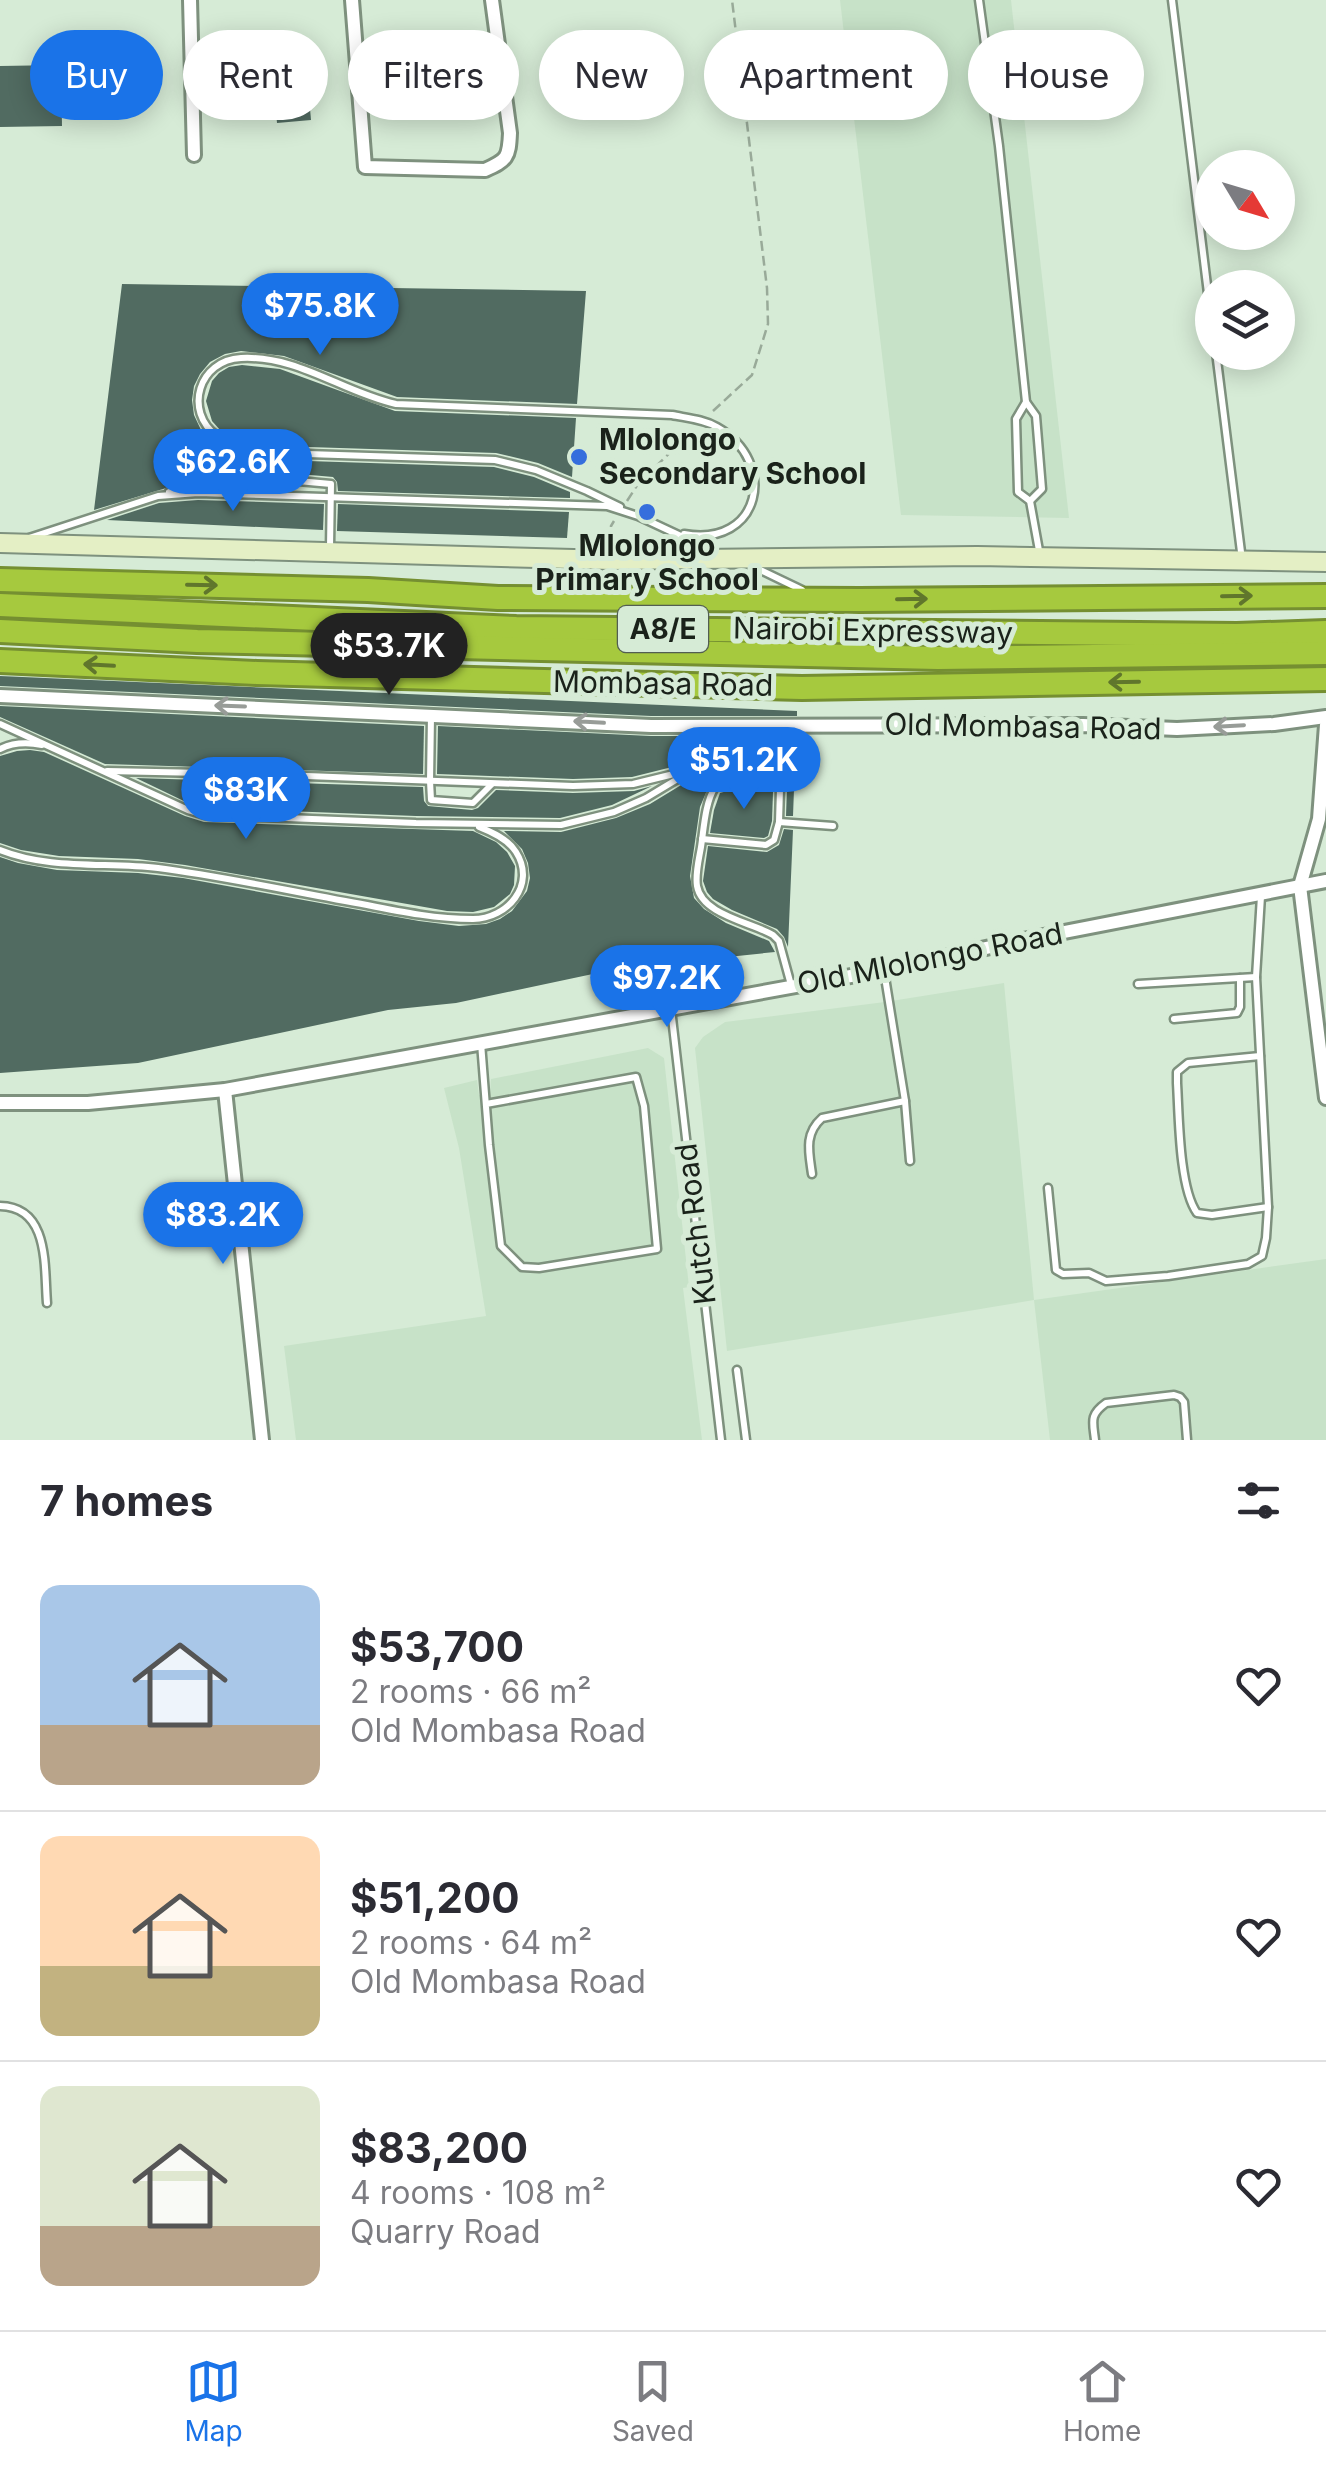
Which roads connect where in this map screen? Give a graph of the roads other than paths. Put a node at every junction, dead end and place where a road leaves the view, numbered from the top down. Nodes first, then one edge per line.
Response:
1 (190, 0) edge
2 (352, 0) edge
3 (492, 0) edge
4 (979, 0) edge
5 (1172, 0) edge
6 (191, 30) edge
7 (193, 120) edge
8 (194, 155) dead end
9 (1205, 270) edge
10 (1218, 370) edge
11 (1026, 402) junction
12 (276, 453) junction
13 (250, 494) junction
14 (158, 496) junction
15 (332, 497) junction
16 (1030, 502) junction
17 (621, 509) junction
18 (672, 532) junction
19 (4, 545) edge
20 (330, 554) junction
21 (1040, 558) junction
22 (739, 560) junction
23 (1242, 560) junction
24 (1326, 562) edge
25 (0, 580) edge
26 (1326, 596) edge
27 (860, 600) junction
28 (0, 605) edge
29 (0, 631) edge
30 (1326, 632) edge
31 (1326, 654) edge
32 (0, 660) edge
33 (1326, 679) edge
34 (0, 696) edge
35 (432, 714) junction
36 (1326, 717) edge
37 (0, 724) edge
38 (1326, 725) edge
39 (788, 726) junction
40 (53, 747) junction
41 (0, 749) edge
42 (693, 770) junction
43 (104, 771) junction
44 (430, 781) junction
45 (493, 783) junction
46 (779, 822) junction
47 (468, 824) junction
48 (833, 826) dead end
49 (702, 839) junction
50 (0, 850) edge
51 (1326, 881) edge
52 (1300, 886) junction
53 (1261, 895) junction
54 (884, 970) junction
55 (1256, 977) junction
56 (1240, 978) junction
57 (1138, 984) dead end
58 (791, 986) junction
59 (671, 1007) junction
60 (1174, 1019) dead end
61 (481, 1042) junction
62 (1260, 1056) junction
63 (225, 1090) junction
64 (1326, 1098) edge
65 (904, 1101) junction
66 (0, 1102) edge
67 (486, 1104) junction
68 (910, 1162) dead end
69 (812, 1174) dead end
70 (1048, 1188) dead end
71 (0, 1206) edge
72 (1268, 1206) junction
73 (47, 1303) dead end
74 (738, 1370) dead end
75 (262, 1440) edge
76 (721, 1440) edge
77 (746, 1440) edge
78 (1094, 1440) edge
79 (1187, 1440) edge

1 - 6 street
2 - 3 street
4 - 11 lane
5 - 9 lane
7 - 8 street
10 - 23 lane
11 - 16 lane
11 - 16 lane
12 - 14 lane
12 - 17 lane
12 - 18 lane
13 - 14 lane
13 - 15 lane
13 - 15 lane
14 - 19 lane
15 - 17 lane
15 - 20 lane
16 - 21 lane
17 - 18 lane
18 - 22 lane
19 - 20 street
20 - 22 street
21 - 22 street
21 - 23 street
22 - 27 lane
23 - 24 street
25 -> 27 highway
27 -> 26 highway
28 - 30 highway, Nairobi Expressway / A8/E
29 - 31 highway, Nairobi Expressway / A8/E
33 -> 32 highway, Mombasa Road
35 -> 34 street, Old Mombasa Road
39 -> 35 street, Old Mombasa Road
35 - 44 lane
36 -> 39 street, Old Mombasa Road
37 - 40 lane
38 - 52 street
39 - 42 lane
40 - 41 lane
40 - 43 lane
42 - 45 lane
42 - 47 lane
43 - 44 lane
43 - 47 lane
44 - 45 lane
44 - 45 lane
46 - 48 lane
46 - 49 lane
46 - 49 lane
47 - 50 lane
49 - 58 lane
51 - 52 street, Old Mlolongo Road
52 - 53 street, Old Mlolongo Road
52 - 64 street
53 - 54 street, Old Mlolongo Road
53 - 55 lane
54 - 58 street, Old Mlolongo Road
54 - 65 lane
55 - 56 lane
55 - 62 lane
56 - 57 lane
56 - 60 lane
58 - 59 street, Old Mlolongo Road
59 - 61 street, Old Mlolongo Road
59 - 76 lane, Kutch Road
61 - 63 street, Old Mlolongo Road
61 - 67 lane
62 - 72 lane
62 - 72 lane
63 - 66 street, Old Mlolongo Road
63 - 75 street
65 - 68 lane
65 - 69 lane
67 - 67 lane
70 - 72 lane
71 - 73 lane
74 - 77 lane
78 - 79 lane

